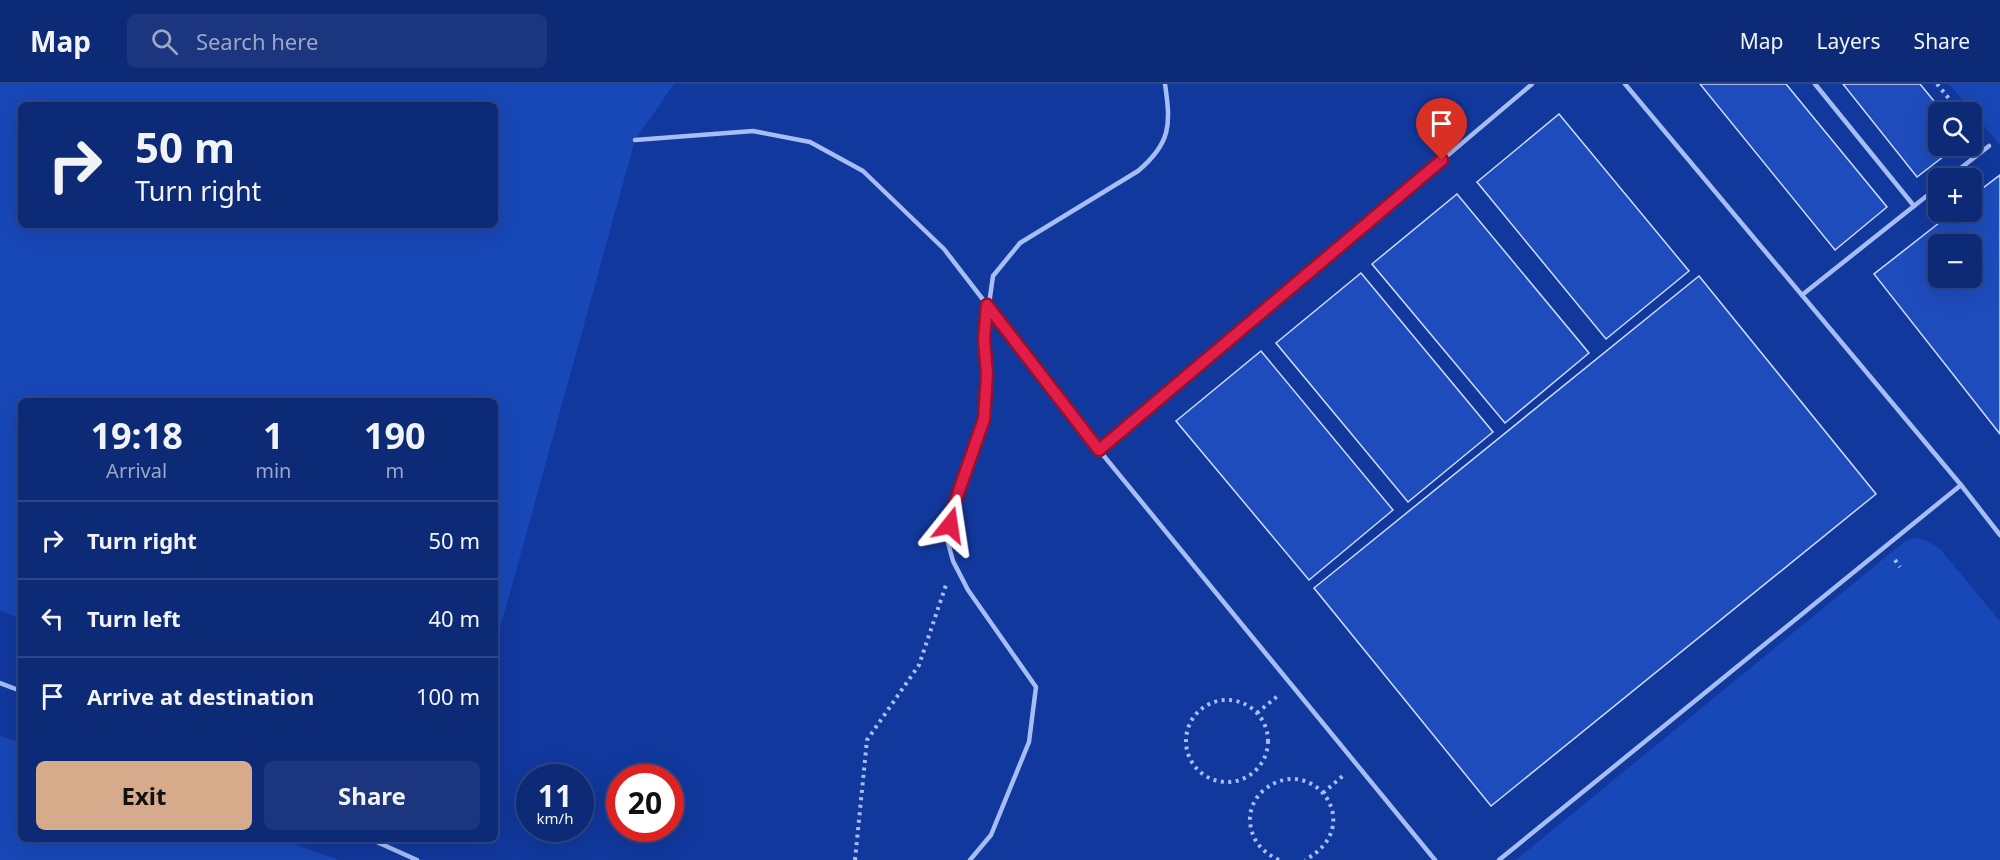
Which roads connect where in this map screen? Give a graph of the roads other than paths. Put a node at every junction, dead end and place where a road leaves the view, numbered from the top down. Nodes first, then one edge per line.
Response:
1 (1165, 84) edge
2 (1532, 84) edge
3 (1625, 84) edge
4 (1815, 84) edge
5 (635, 140) dead end
6 (1989, 146) dead end
7 (1961, 168) edge
8 (1928, 195) edge
9 (1914, 206) junction
10 (1802, 295) junction
11 (987, 305) junction
12 (1099, 450) junction
13 (1961, 485) junction
14 (2000, 535) edge
15 (0, 683) edge
16 (18, 690) edge
17 (377, 842) edge
18 (417, 860) edge
19 (970, 860) edge
20 (1435, 860) edge
21 (1499, 860) edge

1 - 11 lane
2 - 12 lane
3 - 10 lane
4 - 9 lane
5 - 11 lane
6 - 7 lane
8 - 9 lane
9 - 10 lane
10 - 13 lane
11 - 12 lane
11 - 19 lane
12 - 20 lane
13 - 14 lane
13 - 21 lane
15 - 16 lane
17 - 18 lane

